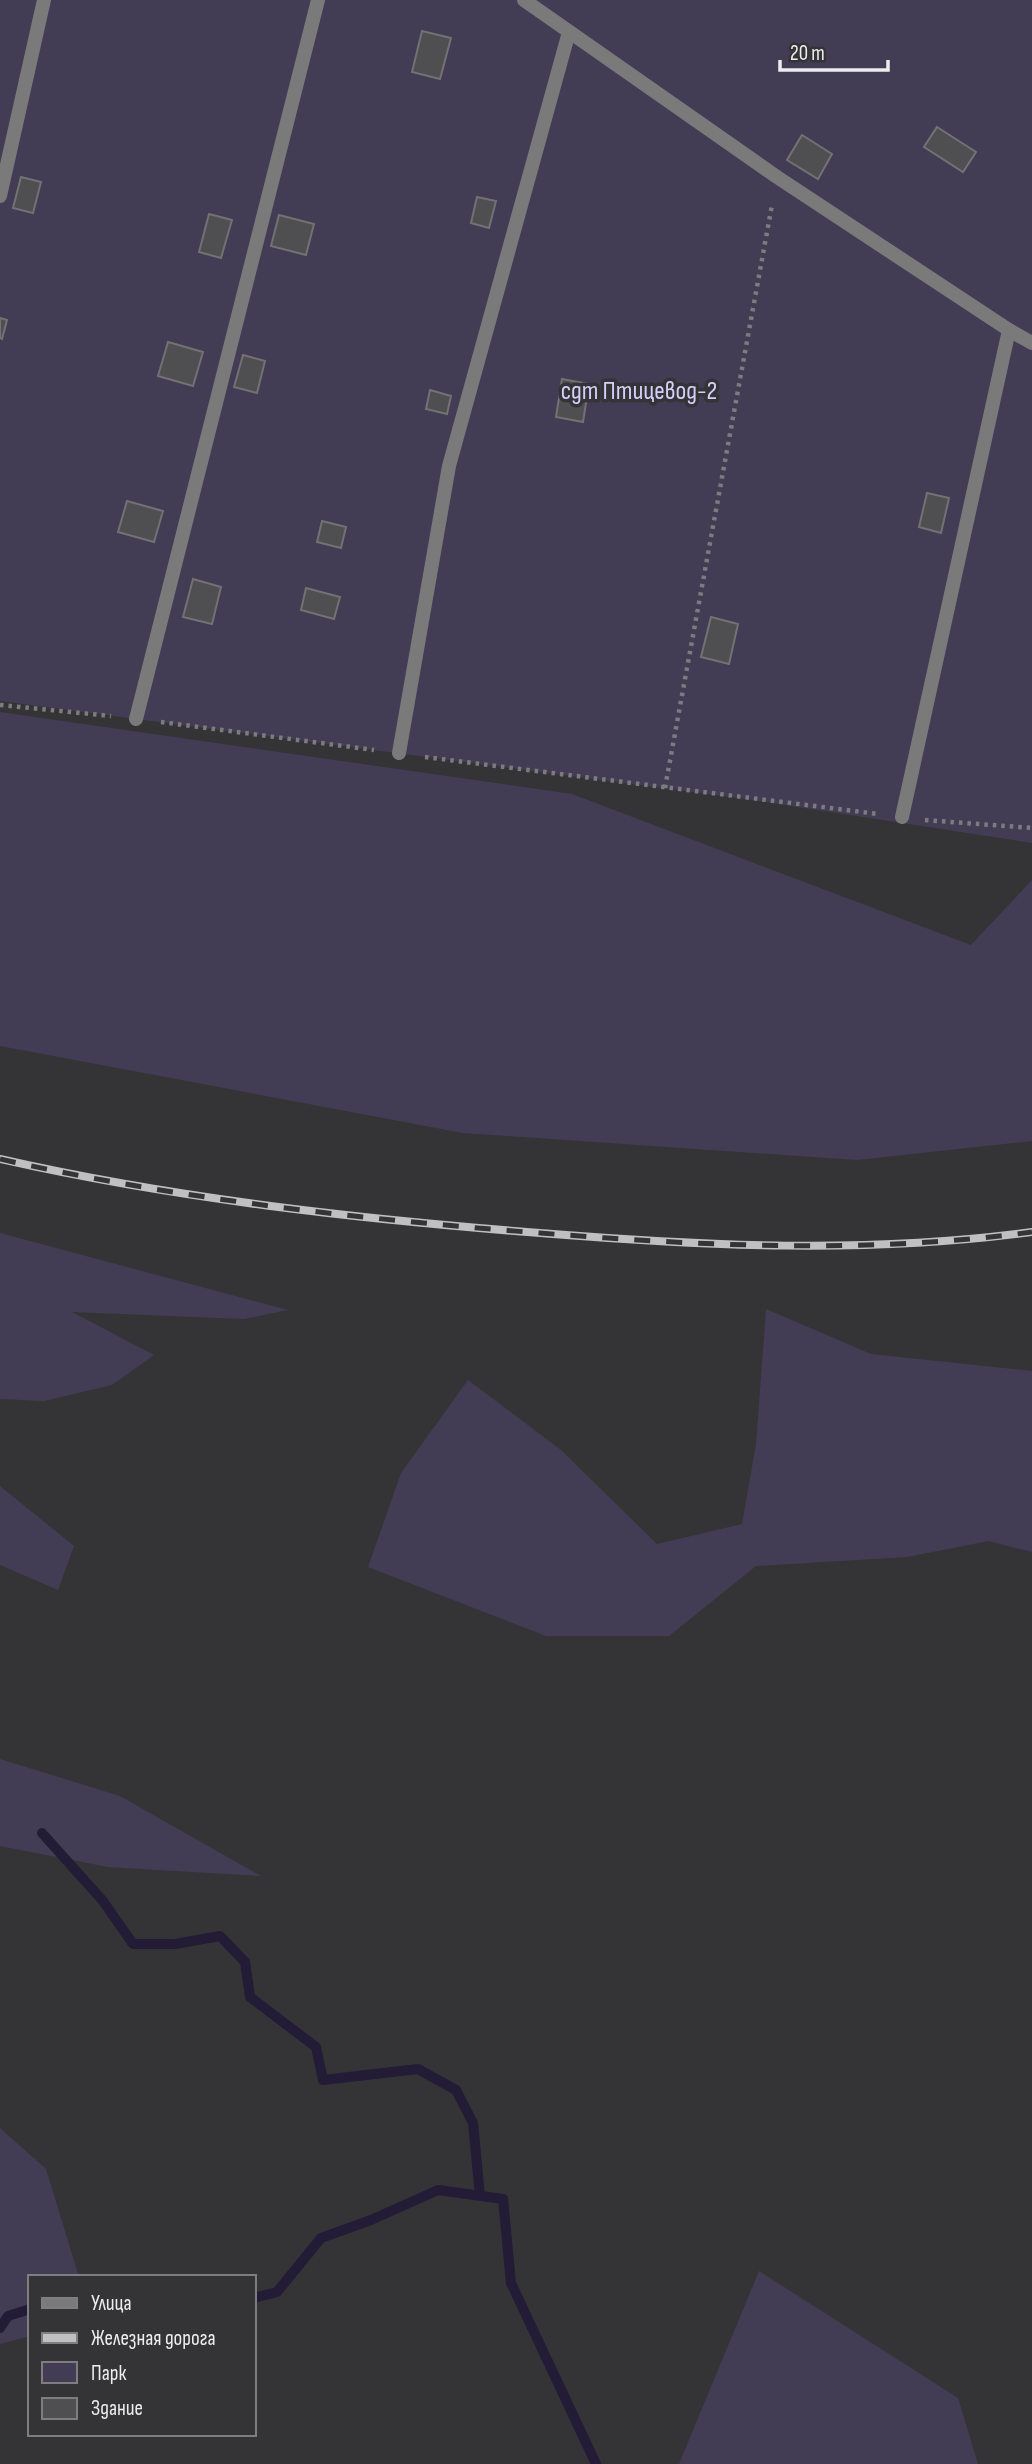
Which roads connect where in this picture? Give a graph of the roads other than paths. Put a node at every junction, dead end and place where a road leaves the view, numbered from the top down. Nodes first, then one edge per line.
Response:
1 (44, 0) edge
2 (318, 0) edge
3 (524, 0) edge
4 (569, 32) junction
5 (0, 196) edge
6 (1009, 330) junction
7 (1032, 343) edge
8 (136, 719) road end
9 (399, 753) road end
10 (902, 817) road end

1 - 5 street
2 - 8 street
3 - 4 street
4 - 6 street
4 - 9 street
6 - 7 street
6 - 10 street

